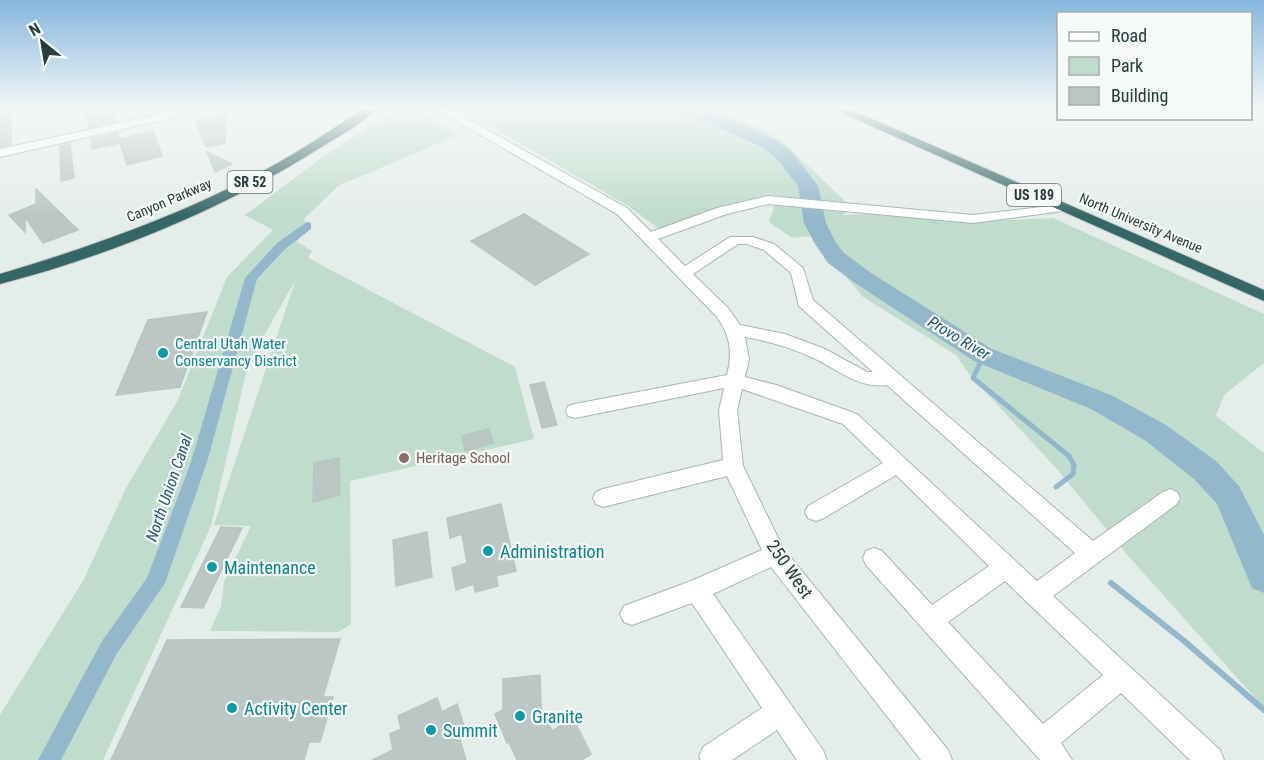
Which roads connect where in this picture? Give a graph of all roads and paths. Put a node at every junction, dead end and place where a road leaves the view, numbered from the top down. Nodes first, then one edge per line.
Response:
1 (39, 144) edge
2 (316, 144) edge
3 (503, 144) edge
4 (918, 144) edge
5 (0, 153) edge
6 (1062, 207) junction
7 (649, 237) junction
8 (1157, 248) junction
9 (684, 273) junction
10 (0, 279) edge
11 (1264, 285) edge
12 (1264, 296) edge
13 (728, 321) junction
14 (890, 377) junction
15 (733, 380) junction
16 (575, 411) dead end
17 (898, 464) junction
18 (733, 466) junction
19 (603, 498) dead end
20 (1170, 498) dead end
21 (816, 512) dead end
22 (1092, 554) junction
23 (775, 555) junction
24 (874, 558) dead end
25 (1006, 567) junction
26 (698, 590) junction
27 (1036, 594) junction
28 (632, 614) dead end
29 (930, 620) junction
30 (1121, 676) junction
31 (780, 712) junction
32 (1050, 751) edge
33 (713, 757) dead end
34 (813, 760) edge
35 (938, 760) edge
36 (1210, 760) edge

1 - 5 street
2 - 10 highway, Canyon Parkway / SR 52
3 - 7 street
4 - 6 highway, North University Avenue / US 189
6 - 7 street
6 - 8 highway, North University Avenue / US 189
7 - 9 street
8 - 11 highway
8 - 12 highway, North University Avenue / US 189
9 - 13 street
9 - 14 street
13 - 14 street
13 - 15 street, 250 West
14 - 22 street
15 - 16 street
15 - 17 street
15 - 18 street, 250 West
17 - 21 street
17 - 25 street
18 - 19 street
18 - 23 street, 250 West
20 - 22 street
22 - 27 street
23 - 26 street
23 - 35 street, 250 West
24 - 29 street
25 - 27 street
25 - 29 street
26 - 28 street
26 - 31 street
27 - 30 street
29 - 32 street
30 - 32 street
30 - 36 street
31 - 33 street
31 - 34 street

